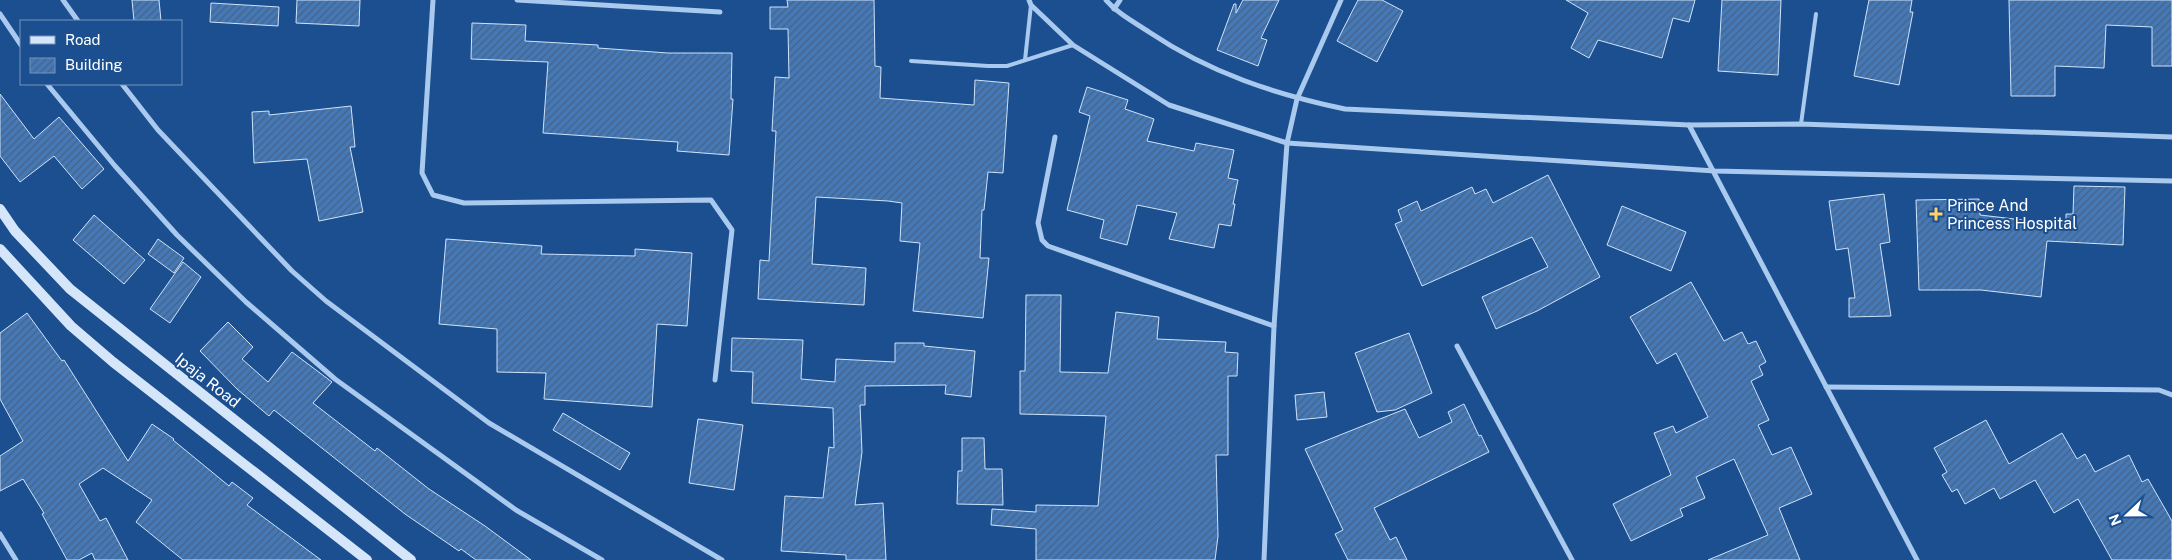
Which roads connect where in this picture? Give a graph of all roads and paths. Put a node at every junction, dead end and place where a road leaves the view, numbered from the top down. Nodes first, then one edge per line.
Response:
1 (63, 0) edge
2 (433, 0) edge
3 (517, 0) edge
4 (1106, 0) edge
5 (1120, 0) edge
6 (1341, 0) edge
7 (1030, 2) edge
8 (1114, 10) junction
9 (720, 12) dead end
10 (0, 14) edge
11 (1816, 14) dead end
12 (77, 20) edge
13 (20, 44) edge
14 (1073, 45) junction
15 (1025, 60) junction
16 (911, 61) dead end
17 (48, 85) edge
18 (123, 85) edge
19 (1297, 99) junction
20 (1801, 124) junction
21 (1689, 125) junction
22 (1055, 136) dead end
23 (2172, 137) edge
24 (1288, 143) junction
25 (1715, 171) junction
26 (2172, 181) edge
27 (0, 209) edge
28 (0, 249) edge
29 (1274, 326) junction
30 (1457, 346) dead end
31 (715, 380) dead end
32 (1826, 387) junction
33 (2172, 396) edge
34 (0, 534) edge
35 (16, 560) edge
36 (367, 560) edge
37 (411, 560) edge
38 (602, 560) edge
39 (722, 560) edge
40 (1264, 560) edge
41 (1572, 560) edge
42 (1918, 560) edge

1 - 12 street
2 - 31 street
3 - 9 street
4 - 8 street
5 - 8 street
6 - 19 street
7 - 14 street
7 - 15 lane
8 - 19 street
10 - 13 street
11 - 20 lane
14 - 15 lane
14 - 24 street
15 - 16 lane
17 - 38 street
18 - 39 street
19 - 21 street
19 - 24 street
20 - 21 street
20 - 23 street
21 - 25 street
22 - 29 street
24 - 25 street
24 - 29 street
25 - 26 street
25 - 32 street
27 - 37 main road, Ipaja Road
28 - 36 main road
29 - 40 street
30 - 41 street
32 - 33 street
32 - 42 street
34 - 35 street

